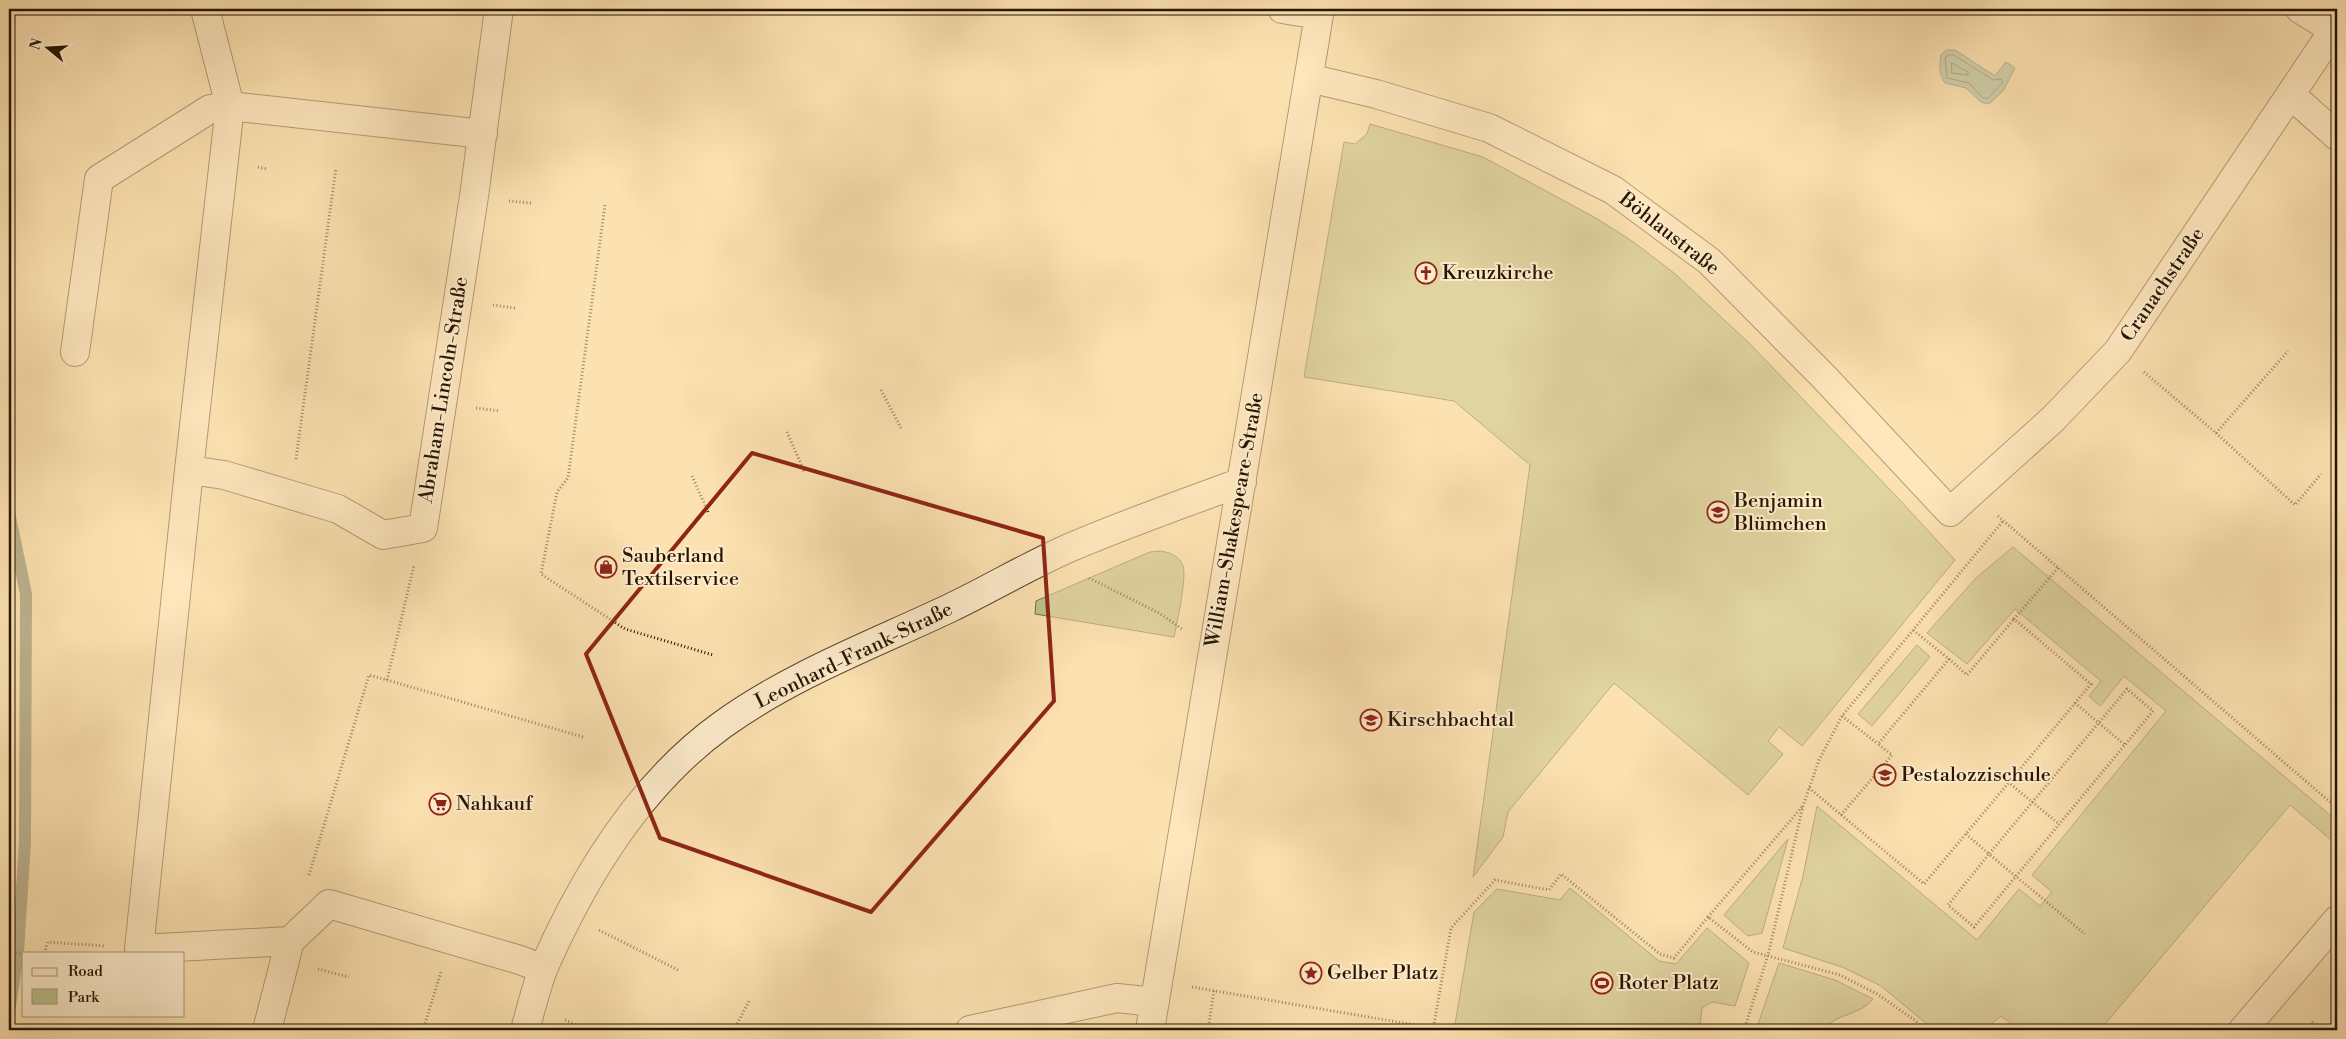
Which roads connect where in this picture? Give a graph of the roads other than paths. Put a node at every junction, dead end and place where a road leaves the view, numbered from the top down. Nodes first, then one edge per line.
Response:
1 (205, 9) edge
2 (499, 9) edge
3 (1282, 9) edge
4 (2300, 9) edge
5 (1320, 12) edge
6 (2336, 29) edge
7 (1309, 78) junction
8 (2291, 95) junction
9 (230, 106) junction
10 (483, 134) junction
11 (2337, 136) edge
12 (75, 352) dead end
13 (189, 470) junction
14 (1242, 482) junction
15 (1950, 512) joint
16 (2337, 920) edge
17 (290, 941) junction
18 (543, 969) junction
19 (1156, 991) junction
20 (267, 1030) edge
21 (525, 1030) edge
22 (970, 1030) edge
23 (1150, 1030) edge
24 (2243, 1030) edge

1 - 9 street
2 - 10 street, Abraham-Lincoln-Straße
3 - 5 street
4 - 6 street
5 - 7 street, William-Shakespeare-Straße
6 - 8 street, Cranachstraße
7 - 14 street, William-Shakespeare-Straße
7 - 15 street, Böhlaustraße
8 - 11 street
8 - 15 street, Cranachstraße
9 - 10 street
9 - 12 street
9 - 13 street
10 - 13 street, Abraham-Lincoln-Straße
13 - 17 street
14 - 18 street, Leonhard-Frank-Straße
14 - 19 street, William-Shakespeare-Straße
16 - 24 street
17 - 18 street
17 - 20 street
18 - 21 street, Leonhard-Frank-Straße
19 - 22 street
19 - 23 street, William-Shakespeare-Straße

